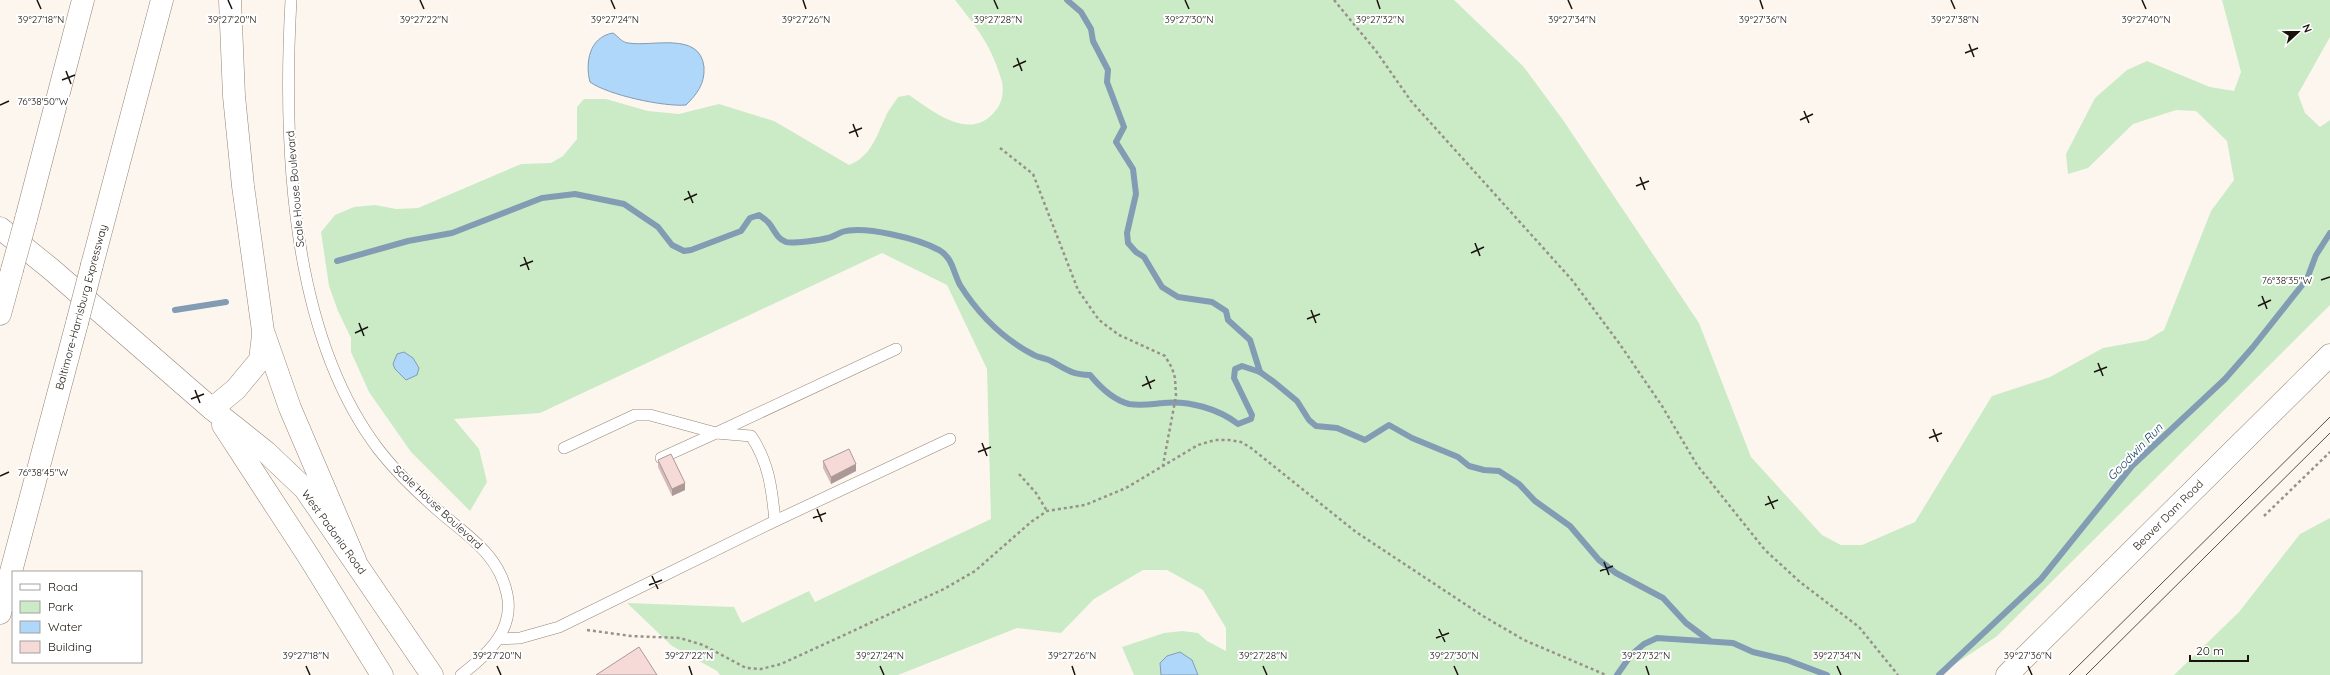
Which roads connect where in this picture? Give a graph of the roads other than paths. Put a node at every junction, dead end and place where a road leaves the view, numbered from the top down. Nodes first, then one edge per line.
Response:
1 (69, 0) edge
2 (84, 0) edge
3 (162, 0) edge
4 (230, 0) edge
5 (291, 0) edge
6 (40, 165) junction
7 (0, 228) edge
8 (0, 314) edge
9 (263, 331) junction
10 (896, 349) dead end
11 (2330, 355) edge
12 (212, 409) junction
13 (716, 433) junction
14 (950, 439) dead end
15 (564, 448) dead end
16 (661, 458) edge
17 (775, 521) junction
18 (355, 560) junction
19 (0, 613) edge
20 (498, 639) junction
21 (382, 675) edge
22 (432, 675) edge
23 (461, 675) edge
24 (2006, 675) edge

1 - 6 main road
2 - 6 main road
3 - 19 main road, Baltimore-Harrisburg Expressway, bridge
4 - 9 main road
5 - 20 lane, Scale House Boulevard
6 - 8 main road, bridge
7 - 12 main road, West Padonia Road
9 - 12 main road
9 - 18 main road
10 - 13 lane
11 - 24 main road, Beaver Dam Road
12 - 18 main road, West Padonia Road
12 - 21 main road, West Padonia Road
13 - 15 lane
13 - 16 lane
13 - 17 lane
14 - 17 lane
17 - 20 lane
18 - 22 main road, West Padonia Road
20 - 23 lane, Scale House Boulevard

